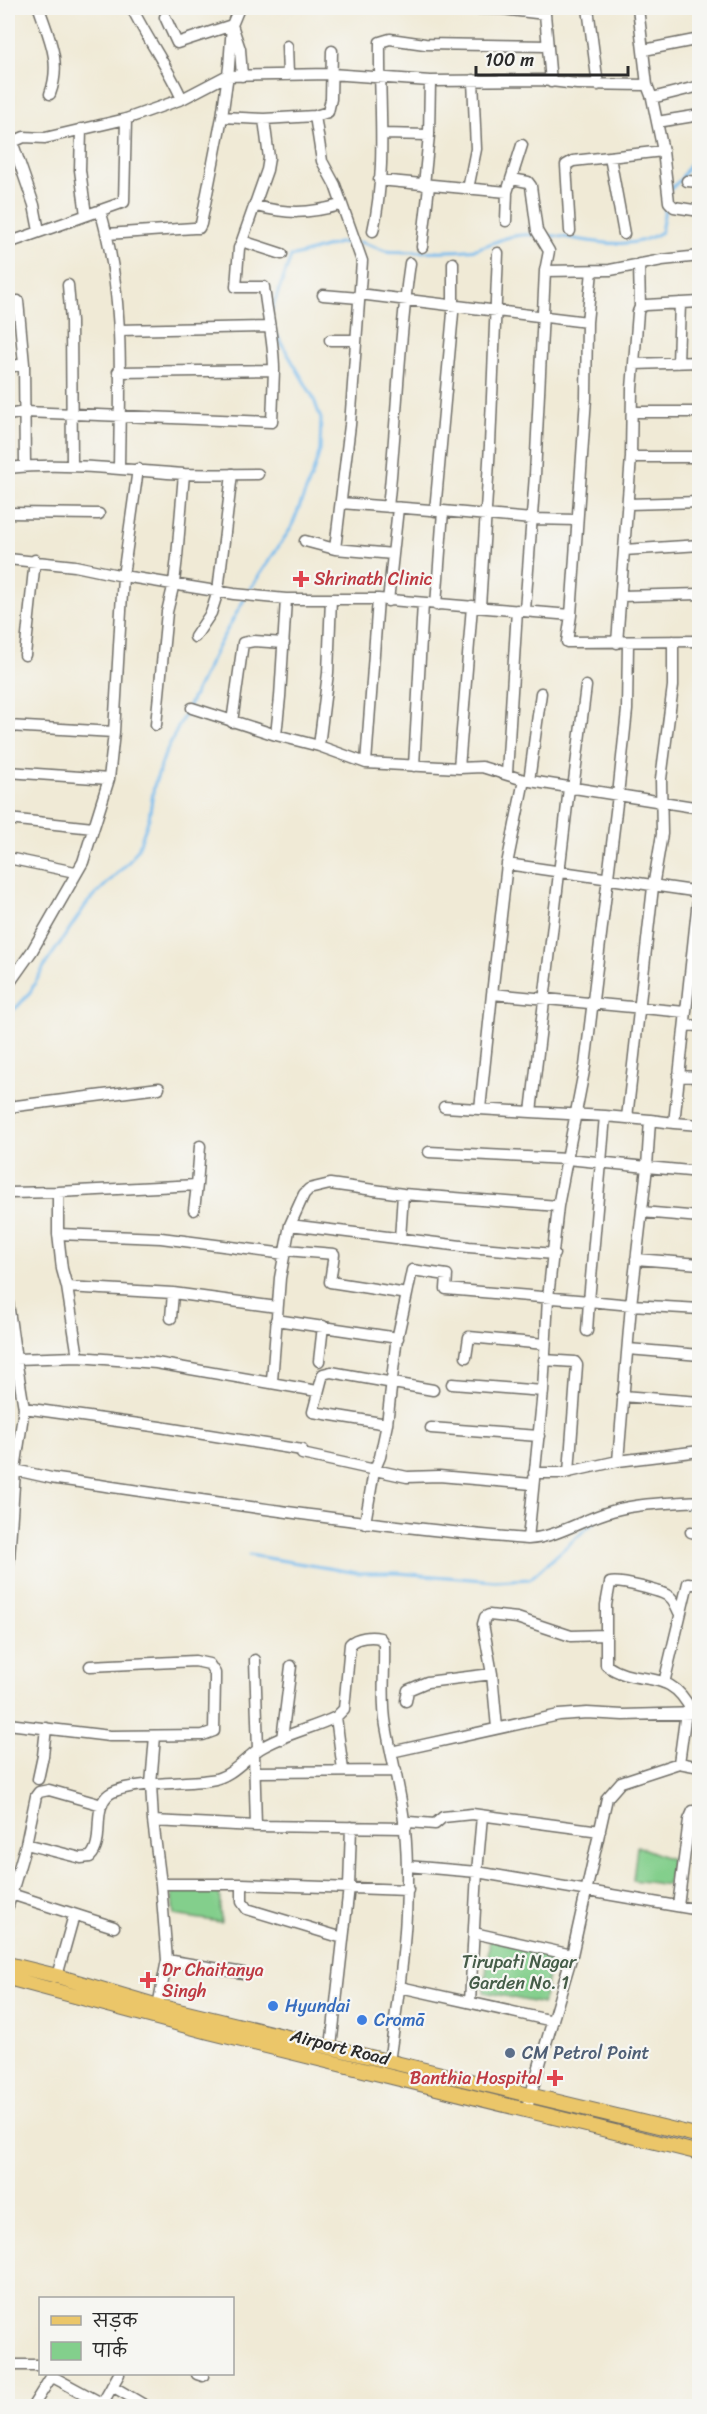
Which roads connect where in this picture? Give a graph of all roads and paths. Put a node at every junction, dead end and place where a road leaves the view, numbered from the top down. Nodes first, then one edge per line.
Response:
1 (39, 8) edge
2 (132, 8) edge
3 (239, 8) edge
4 (430, 8) edge
5 (502, 8) edge
6 (588, 8) edge
7 (638, 8) edge
8 (546, 10) edge
9 (165, 17) dead end
10 (232, 25) junction
11 (699, 39) edge
12 (286, 46) dead end
13 (548, 46) junction
14 (644, 50) junction
15 (332, 51) dead end
16 (331, 74) junction
17 (288, 75) junction
18 (226, 76) junction
19 (242, 76) junction
20 (379, 77) junction
21 (473, 80) junction
22 (430, 81) junction
23 (551, 82) junction
24 (598, 85) junction
25 (647, 85) junction
26 (699, 86) edge
27 (50, 94) dead end
28 (652, 98) junction
29 (182, 99) junction
30 (699, 115) edge
31 (315, 116) junction
32 (222, 117) junction
33 (264, 118) junction
34 (126, 119) junction
35 (657, 122) junction
36 (81, 129) junction
37 (382, 134) junction
38 (429, 135) junction
39 (522, 145) dead end
40 (663, 151) junction
41 (610, 157) junction
42 (512, 179) junction
43 (379, 180) junction
44 (687, 181) dead end
45 (699, 182) edge
46 (427, 185) junction
47 (468, 189) junction
48 (507, 192) junction
49 (340, 205) junction
50 (256, 206) junction
51 (100, 210) junction
52 (699, 211) edge
53 (86, 216) junction
54 (506, 221) dead end
55 (39, 231) junction
56 (373, 231) dead end
57 (570, 231) dead end
58 (107, 234) junction
59 (624, 234) dead end
60 (242, 241) junction
61 (8, 243) edge
62 (422, 247) dead end
63 (498, 253) dead end
64 (282, 254) dead end
65 (699, 256) edge
66 (410, 263) dead end
67 (453, 263) dead end
68 (639, 264) junction
69 (545, 271) junction
70 (591, 271) junction
71 (68, 285) dead end
72 (322, 296) dead end
73 (359, 296) junction
74 (404, 300) junction
75 (18, 301) dead end
76 (680, 303) junction
77 (699, 303) edge
78 (453, 306) junction
79 (640, 307) junction
80 (496, 310) junction
81 (543, 317) junction
82 (587, 322) junction
83 (268, 327) junction
84 (119, 330) junction
85 (330, 340) dead end
86 (356, 340) junction
87 (699, 362) edge
88 (678, 363) junction
89 (24, 364) junction
90 (634, 364) junction
91 (8, 367) edge
92 (274, 370) junction
93 (118, 372) junction
94 (25, 412) junction
95 (633, 412) junction
96 (699, 412) edge
97 (8, 415) edge
98 (73, 416) junction
99 (120, 416) junction
100 (631, 457) junction
101 (699, 457) edge
102 (26, 466) junction
103 (72, 466) junction
104 (8, 468) edge
105 (119, 468) junction
106 (138, 469) junction
107 (184, 474) junction
108 (232, 474) junction
109 (258, 474) dead end
110 (699, 502) edge
111 (341, 503) junction
112 (628, 504) junction
113 (393, 508) junction
114 (439, 511) junction
115 (8, 513) edge
116 (99, 514) dead end
117 (487, 514) junction
118 (532, 519) junction
119 (577, 520) junction
120 (305, 542) dead end
121 (699, 545) edge
122 (335, 549) junction
123 (624, 550) junction
124 (393, 554) junction
125 (8, 559) edge
126 (35, 560) junction
127 (123, 576) junction
128 (174, 583) junction
129 (218, 591) junction
130 (699, 594) edge
131 (621, 596) junction
132 (286, 599) junction
133 (331, 599) junction
134 (383, 600) junction
135 (423, 603) junction
136 (436, 604) junction
137 (476, 607) junction
138 (521, 610) junction
139 (571, 615) junction
140 (195, 637) dead end
141 (673, 641) junction
142 (699, 641) edge
143 (284, 643) junction
144 (622, 643) junction
145 (25, 656) dead end
146 (586, 686) dead end
147 (541, 693) dead end
148 (192, 708) dead end
149 (232, 722) junction
150 (156, 725) dead end
151 (8, 726) edge
152 (114, 732) junction
153 (276, 735) junction
154 (319, 746) junction
155 (366, 763) junction
156 (414, 766) junction
157 (459, 768) junction
158 (8, 772) edge
159 (507, 773) junction
160 (109, 779) junction
161 (527, 781) junction
162 (571, 788) junction
163 (618, 795) junction
164 (661, 801) junction
165 (699, 808) edge
166 (8, 819) edge
167 (93, 828) junction
168 (8, 858) edge
169 (507, 864) junction
170 (560, 871) junction
171 (75, 872) junction
172 (606, 878) junction
173 (653, 886) junction
174 (699, 888) edge
175 (696, 952) edge
176 (8, 985) edge
177 (492, 994) junction
178 (544, 999) junction
179 (592, 1003) junction
180 (640, 1008) junction
181 (685, 1012) junction
182 (685, 1025) junction
183 (699, 1026) edge
184 (678, 1076) junction
185 (699, 1077) edge
186 (159, 1088) dead end
187 (8, 1107) edge
188 (444, 1107) dead end
189 (480, 1109) junction
190 (531, 1112) junction
191 (577, 1114) junction
192 (605, 1116) junction
193 (627, 1118) junction
194 (650, 1120) junction
195 (674, 1123) junction
196 (699, 1125) edge
197 (200, 1146) dead end
198 (429, 1152) dead end
199 (567, 1159) junction
200 (602, 1163) junction
201 (647, 1167) junction
202 (699, 1172) edge
203 (197, 1185) junction
204 (58, 1192) junction
205 (8, 1193) edge
206 (403, 1194) junction
207 (558, 1206) junction
208 (194, 1210) dead end
209 (642, 1212) junction
210 (699, 1217) edge
211 (290, 1225) junction
212 (58, 1234) junction
213 (400, 1239) junction
214 (285, 1252) junction
215 (554, 1254) junction
216 (636, 1259) junction
217 (699, 1263) edge
218 (67, 1287) junction
219 (173, 1293) junction
220 (407, 1294) junction
221 (548, 1298) junction
222 (589, 1300) junction
223 (8, 1303) edge
224 (631, 1305) junction
225 (277, 1307) junction
226 (699, 1309) edge
227 (171, 1318) dead end
228 (276, 1320) junction
229 (322, 1326) junction
230 (587, 1331) dead end
231 (398, 1338) junction
232 (545, 1344) junction
233 (628, 1349) junction
234 (699, 1356) edge
235 (78, 1357) junction
236 (466, 1357) dead end
237 (16, 1359) junction
238 (544, 1360) junction
239 (319, 1361) dead end
240 (272, 1381) junction
241 (392, 1384) junction
242 (452, 1384) dead end
243 (317, 1390) junction
244 (433, 1390) dead end
245 (543, 1391) junction
246 (622, 1396) junction
247 (699, 1402) edge
248 (24, 1408) junction
249 (387, 1424) junction
250 (431, 1428) dead end
251 (539, 1436) junction
252 (699, 1451) edge
253 (618, 1461) junction
254 (11, 1469) edge
255 (374, 1471) junction
256 (569, 1472) junction
257 (534, 1473) junction
258 (532, 1485) junction
259 (699, 1501) edge
260 (365, 1523) junction
261 (528, 1539) junction
262 (8, 1574) edge
263 (699, 1585) edge
264 (680, 1614) junction
265 (605, 1635) junction
266 (255, 1660) dead end
267 (90, 1666) dead end
268 (291, 1666) dead end
269 (492, 1674) junction
270 (664, 1683) junction
271 (406, 1701) dead end
272 (693, 1712) edge
273 (336, 1717) junction
274 (8, 1724) edge
275 (46, 1728) junction
276 (496, 1728) junction
277 (155, 1736) junction
278 (282, 1739) junction
279 (256, 1752) junction
280 (391, 1752) junction
281 (679, 1763) junction
282 (699, 1767) edge
283 (343, 1770) junction
284 (256, 1772) junction
285 (396, 1772) junction
286 (38, 1779) dead end
287 (151, 1784) junction
288 (102, 1805) junction
289 (699, 1811) edge
290 (482, 1816) junction
291 (153, 1821) junction
292 (256, 1826) junction
293 (351, 1827) junction
294 (405, 1828) junction
295 (600, 1831) junction
296 (26, 1844) junction
297 (407, 1866) junction
298 (477, 1872) junction
299 (161, 1884) junction
300 (242, 1884) junction
301 (348, 1887) junction
302 (408, 1890) junction
303 (586, 1892) junction
304 (11, 1894) junction
305 (8, 1906) edge
306 (678, 1906) junction
307 (699, 1910) edge
308 (74, 1915) junction
309 (114, 1927) dead end
310 (474, 1933) junction
311 (343, 1938) junction
312 (572, 1955) junction
313 (167, 1959) junction
314 (8, 1964) edge
315 (243, 1973) dead end
316 (57, 1976) junction
317 (8, 1978) edge
318 (400, 1987) junction
319 (470, 2002) junction
320 (158, 2006) junction
321 (553, 2021) junction
322 (331, 2047) junction
323 (389, 2062) junction
324 (530, 2096) junction
325 (526, 2111) junction
326 (699, 2136) edge
327 (699, 2153) edge
328 (8, 2365) edge
329 (39, 2365) edge
330 (52, 2375) edge
331 (118, 2375) edge
332 (112, 2386) junction
333 (102, 2405) edge
334 (33, 2406) edge
335 (146, 2406) edge

1 - 27 street
2 - 29 street
3 - 10 street
4 - 5 street
5 - 8 street
6 - 24 street
7 - 14 street
8 - 13 street
9 - 10 street
10 - 18 street
10 - 19 street
11 - 14 street
12 - 17 street
13 - 20 street
13 - 23 street
14 - 25 street
15 - 16 street
16 - 17 street
16 - 20 street
16 - 31 street
17 - 19 street
18 - 19 street
18 - 29 street
18 - 32 street
20 - 22 street
20 - 37 street
21 - 22 street
21 - 23 street
21 - 47 street
22 - 38 street
23 - 24 street
24 - 25 street
25 - 28 street
26 - 28 street
28 - 35 street
29 - 34 street
30 - 35 street
31 - 33 street
31 - 49 street
32 - 33 street
32 - 58 street
33 - 50 street
34 - 36 street
34 - 51 street
35 - 40 street
36 - 53 street
36 - 55 street
37 - 38 street
37 - 43 street
38 - 46 street
39 - 42 street
40 - 41 street
40 - 52 street
41 - 57 street
41 - 59 street
42 - 48 street
42 - 69 street
43 - 46 street
43 - 56 street
44 - 45 street
46 - 47 street
46 - 62 street
47 - 48 street
48 - 54 street
49 - 50 street
49 - 73 street
50 - 60 street
51 - 53 street
51 - 58 street
53 - 55 street
55 - 61 street
58 - 84 street
60 - 64 street
60 - 83 street
63 - 80 street
65 - 68 street
66 - 74 street
67 - 78 street
68 - 70 street
68 - 79 street
69 - 70 street
69 - 81 street
70 - 82 street
71 - 98 street
72 - 73 street
73 - 74 street
73 - 86 street
74 - 78 street
74 - 113 street
75 - 89 street
76 - 77 street
76 - 79 street
76 - 88 street
78 - 80 street
78 - 114 street
79 - 90 street
80 - 81 street
80 - 117 street
81 - 82 street
81 - 118 street
82 - 119 street
83 - 84 street
83 - 92 street
84 - 93 street
85 - 86 street
86 - 111 street
87 - 88 street
88 - 90 street
89 - 91 street
89 - 94 street
90 - 95 street
92 - 93 street
92 - 99 street
93 - 99 street
94 - 97 street
94 - 98 street
94 - 102 street
95 - 96 street
95 - 100 street
98 - 99 street
98 - 103 street
99 - 105 street
100 - 101 street
100 - 112 street
102 - 103 street
102 - 104 street
103 - 105 street
105 - 106 street
106 - 107 street
106 - 127 street
107 - 108 street
107 - 128 street
108 - 109 street
108 - 129 street
110 - 112 street
111 - 113 street
111 - 122 street
112 - 123 street
113 - 114 street
113 - 124 street
114 - 117 street
114 - 136 street
115 - 116 street
117 - 118 street
117 - 137 street
118 - 119 street
118 - 138 street
119 - 139 street
120 - 122 street
121 - 123 street
122 - 124 street
123 - 131 street
124 - 134 street
125 - 126 street
126 - 127 street
126 - 145 street
127 - 128 street
127 - 152 street
128 - 129 street
128 - 150 street
129 - 132 street
129 - 140 street
130 - 131 street
131 - 144 street
132 - 133 street
132 - 143 street
133 - 134 street
133 - 154 street
134 - 135 street
134 - 155 street
135 - 136 street
135 - 156 street
136 - 137 street
137 - 138 street
137 - 157 street
138 - 139 street
138 - 159 street
139 - 144 street
141 - 142 street
141 - 144 street
141 - 164 street
143 - 149 street
143 - 153 street
144 - 163 street
146 - 162 street
147 - 161 street
148 - 149 street
149 - 153 street
151 - 152 street
152 - 160 street
153 - 154 street
154 - 155 street
155 - 156 street
156 - 157 street
157 - 159 street
158 - 160 street
159 - 161 street
160 - 167 street
161 - 162 street
161 - 169 street
162 - 163 street
162 - 170 street
163 - 164 street
163 - 172 street
164 - 165 street
164 - 173 street
166 - 167 street
167 - 171 street
168 - 171 street
169 - 170 street
169 - 177 street
170 - 172 street
170 - 178 street
171 - 176 street
172 - 173 street
172 - 179 street
173 - 174 street
173 - 180 street
174 - 175 street
175 - 181 street
177 - 178 street
177 - 189 street
178 - 179 street
178 - 190 street
179 - 180 street
179 - 191 street
180 - 181 street
180 - 193 street
181 - 182 street
182 - 183 street
182 - 184 street
184 - 185 street
184 - 195 street
186 - 187 street
188 - 189 street
189 - 190 street
190 - 191 street
191 - 192 street
191 - 199 street
192 - 193 street
192 - 200 street
193 - 194 street
194 - 195 street
194 - 201 street
195 - 196 street
197 - 203 street
198 - 199 street
199 - 200 street
199 - 207 street
200 - 201 street
200 - 222 street
201 - 202 street
201 - 209 street
203 - 204 street
203 - 208 street
204 - 205 street
204 - 212 street
206 - 207 street
206 - 211 street
206 - 213 street
207 - 215 street
209 - 210 street
209 - 216 street
211 - 213 street
211 - 214 street
212 - 214 street
212 - 218 street
213 - 215 street
214 - 220 street
214 - 225 street
215 - 221 street
216 - 217 street
216 - 224 street
218 - 219 street
218 - 235 street
219 - 225 street
219 - 227 street
220 - 221 street
220 - 231 street
221 - 222 street
221 - 232 street
222 - 224 street
222 - 230 street
223 - 237 street
224 - 226 street
224 - 233 street
225 - 228 street
228 - 229 street
228 - 240 street
229 - 231 street
229 - 239 street
231 - 241 street
232 - 236 street
232 - 238 street
233 - 234 street
233 - 246 street
235 - 237 street
235 - 240 street
237 - 248 street
238 - 245 street
238 - 256 street
240 - 243 street
241 - 243 street
241 - 244 street
241 - 249 street
242 - 245 street
243 - 249 street
245 - 251 street
246 - 247 street
246 - 253 street
248 - 254 street
248 - 255 street
249 - 255 street
250 - 251 street
251 - 257 street
252 - 253 street
253 - 256 street
254 - 260 street
254 - 262 street
255 - 258 street
255 - 260 street
256 - 257 street
257 - 258 street
258 - 261 street
259 - 261 street
260 - 261 street
263 - 264 street
264 - 265 street
264 - 270 street
265 - 269 street
265 - 270 street
266 - 279 street
267 - 277 street
268 - 278 street
269 - 271 street
269 - 276 street
270 - 272 street
272 - 276 street
272 - 281 street
273 - 278 street
273 - 280 street
273 - 283 street
274 - 275 street
275 - 277 street
275 - 286 street
276 - 280 street
277 - 287 street
278 - 279 street
279 - 284 street
279 - 287 street
280 - 285 street
281 - 282 street
281 - 295 street
283 - 284 street
283 - 285 street
284 - 292 street
285 - 294 street
287 - 288 street
287 - 291 street
288 - 296 street
288 - 296 street
289 - 306 street
290 - 294 street
290 - 295 street
290 - 298 street
291 - 292 street
291 - 299 street
292 - 293 street
293 - 294 street
293 - 301 street
294 - 297 street
295 - 303 street
296 - 304 street
297 - 298 street
297 - 302 street
298 - 303 street
298 - 310 street
299 - 300 street
299 - 313 street
300 - 301 street
300 - 311 street
301 - 302 street
301 - 311 street
302 - 318 street
303 - 306 street
303 - 312 street
304 - 305 street
304 - 308 street
306 - 307 street
308 - 309 street
308 - 316 street
310 - 312 street
310 - 319 street
311 - 322 street
312 - 321 street
313 - 315 street
313 - 320 street
314 - 316 main road, Airport Road
316 - 320 main road, Airport Road
317 - 325 main road, Airport Road
318 - 319 street
318 - 323 street
319 - 321 street
320 - 322 main road, Airport Road
321 - 324 street
322 - 323 main road, Airport Road
323 - 324 main road, Airport Road
324 - 325 street
324 - 326 main road, Airport Road
325 - 327 main road, Airport Road
328 - 329 street
330 - 333 street
330 - 334 street
331 - 332 street
332 - 333 street
332 - 335 street

